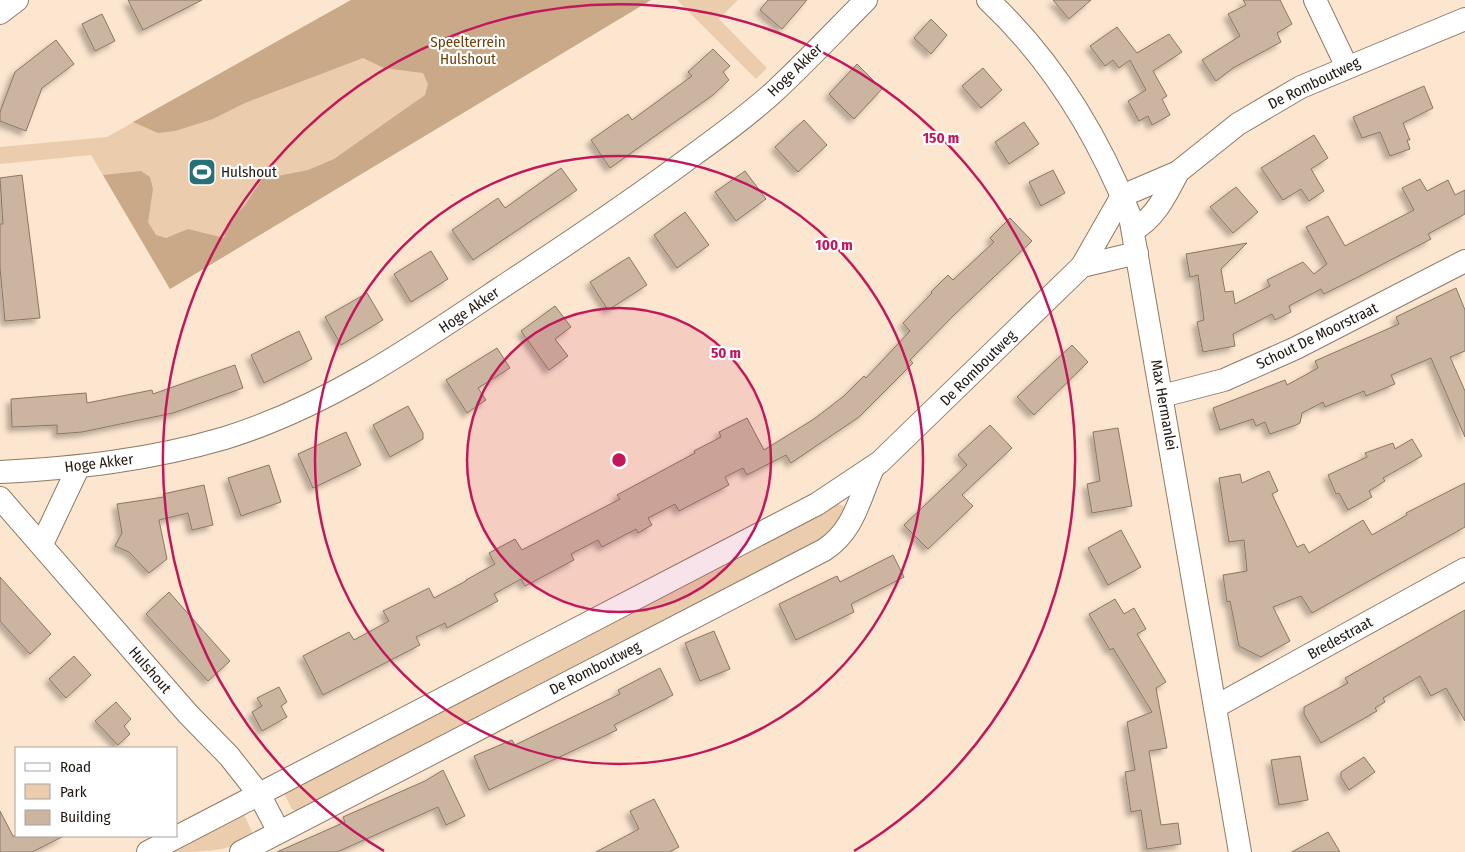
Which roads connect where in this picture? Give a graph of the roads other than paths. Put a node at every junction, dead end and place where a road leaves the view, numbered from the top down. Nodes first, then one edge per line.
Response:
1 (17, 0) edge
2 (866, 0) edge
3 (988, 0) edge
4 (1315, 0) edge
5 (0, 12) edge
6 (1465, 19) edge
7 (1347, 67) junction
8 (1178, 172) junction
9 (1122, 196) junction
10 (1133, 230) junction
11 (1137, 253) junction
12 (1465, 261) edge
13 (1082, 266) junction
14 (1162, 396) junction
15 (78, 468) junction
16 (873, 468) junction
17 (0, 472) edge
18 (0, 498) edge
19 (42, 544) junction
20 (1465, 569) edge
21 (1216, 707) junction
22 (259, 794) junction
23 (279, 832) junction
24 (178, 836) edge
25 (177, 837) edge
26 (148, 852) edge
27 (241, 852) edge
28 (1240, 852) edge

1 - 5 street
2 - 15 street, Hoge Akker
3 - 9 street, Max Hermanlei
4 - 7 street
6 - 7 street, De Romboutweg
7 - 8 street, De Romboutweg
8 - 9 street, De Romboutweg
8 - 10 street, De Romboutweg
9 - 10 street, Max Hermanlei
9 - 13 street, De Romboutweg
10 - 11 street, Max Hermanlei
11 - 13 street
11 - 14 street, Max Hermanlei
12 - 14 street, Schout De Moorstraat
13 - 16 street, De Romboutweg
14 - 21 street, Max Hermanlei
15 - 17 street, Hoge Akker
15 - 19 street
16 - 22 street, De Romboutweg
16 - 23 street, De Romboutweg
18 - 19 street, Hulshout
19 - 22 street, Hulshout
20 - 21 street, Bredestraat
21 - 28 street, Max Hermanlei
22 - 23 street
22 - 24 street, De Romboutweg
23 - 27 street, De Romboutweg
25 - 26 street, De Romboutweg

